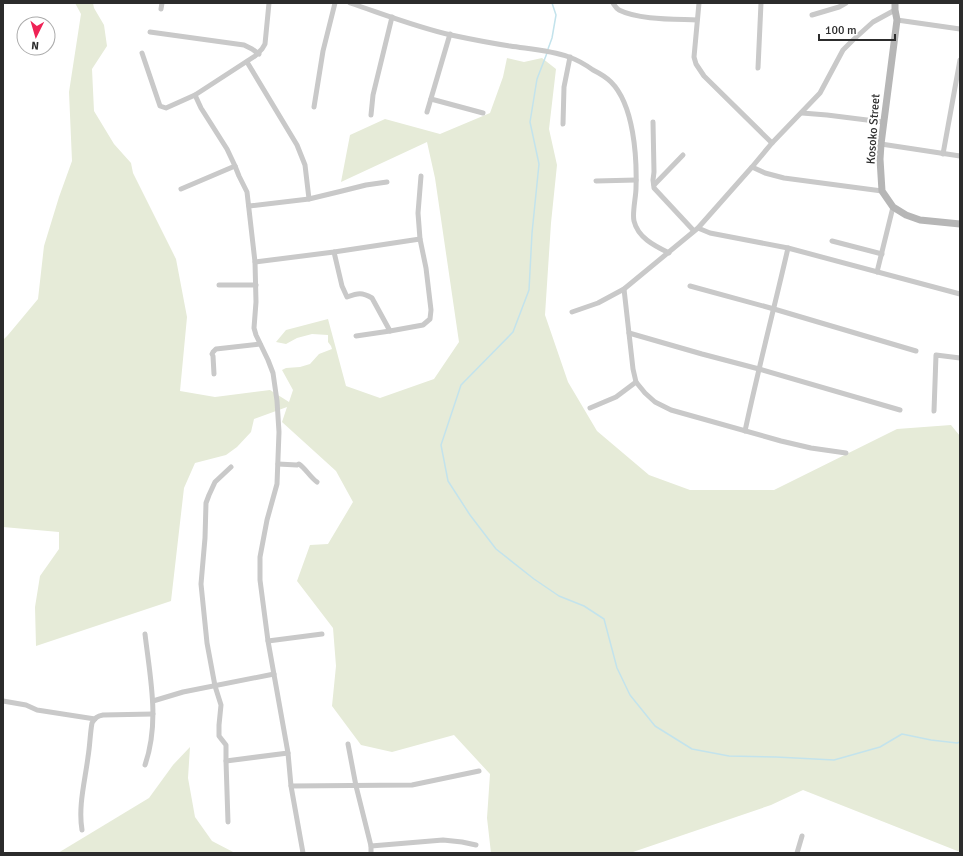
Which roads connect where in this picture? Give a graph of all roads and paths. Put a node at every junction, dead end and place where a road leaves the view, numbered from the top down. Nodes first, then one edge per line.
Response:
1 (162, 3) edge
2 (269, 3) edge
3 (335, 3) edge
4 (350, 3) edge
5 (613, 3) edge
6 (699, 3) edge
7 (761, 3) edge
8 (846, 3) edge
9 (838, 5) edge
10 (895, 6) edge
11 (161, 9) dead end
12 (812, 15) dead end
13 (392, 17) junction
14 (698, 20) junction
15 (897, 20) junction
16 (960, 29) edge
17 (150, 32) dead end
18 (450, 34) junction
19 (142, 53) dead end
20 (259, 54) junction
21 (570, 57) junction
22 (960, 60) edge
23 (246, 62) junction
24 (758, 68) dead end
25 (195, 95) junction
26 (431, 98) junction
27 (314, 107) dead end
28 (427, 112) dead end
29 (483, 113) dead end
30 (802, 113) junction
31 (371, 116) dead end
32 (653, 122) dead end
33 (883, 122) junction
34 (563, 124) dead end
35 (772, 143) junction
36 (881, 144) junction
37 (943, 154) junction
38 (683, 155) dead end
39 (960, 156) edge
40 (235, 166) junction
41 (752, 167) junction
42 (422, 176) dead end
43 (636, 180) junction
44 (596, 181) dead end
45 (387, 182) dead end
46 (654, 186) junction
47 (181, 189) dead end
48 (882, 191) junction
49 (309, 199) junction
50 (249, 206) junction
51 (893, 207) junction
52 (960, 224) edge
53 (696, 229) junction
54 (420, 239) junction
55 (832, 241) dead end
56 (788, 248) junction
57 (334, 252) junction
58 (669, 253) junction
59 (882, 254) junction
60 (255, 262) junction
61 (877, 272) junction
62 (219, 285) dead end
63 (256, 285) junction
64 (690, 286) dead end
65 (624, 289) junction
66 (960, 294) edge
67 (774, 309) junction
68 (572, 312) dead end
69 (390, 332) junction
70 (629, 332) junction
71 (356, 336) dead end
72 (260, 344) junction
73 (916, 351) dead end
74 (960, 358) edge
75 (759, 369) junction
76 (214, 374) dead end
77 (636, 382) junction
78 (590, 408) dead end
79 (900, 410) dead end
80 (934, 411) dead end
81 (745, 431) junction
82 (846, 453) dead end
83 (278, 464) junction
84 (230, 467) dead end
85 (317, 482) dead end
86 (145, 634) dead end
87 (322, 634) dead end
88 (268, 641) junction
89 (274, 674) junction
90 (216, 686) junction
91 (3, 701) edge
92 (153, 701) junction
93 (153, 714) junction
94 (95, 719) junction
95 (348, 744) dead end
96 (288, 753) junction
97 (226, 761) junction
98 (145, 765) dead end
99 (479, 771) dead end
100 (291, 786) junction
101 (356, 786) junction
102 (228, 822) dead end
103 (82, 830) dead end
104 (802, 836) dead end
105 (476, 845) dead end
106 (371, 846) junction
107 (303, 853) edge
108 (371, 853) edge
109 (797, 853) edge

1 - 11 street
2 - 20 street
3 - 27 street
4 - 13 street
5 - 14 street
6 - 14 street
7 - 24 street
8 - 9 street
9 - 12 street
10 - 15 street, Kosoko Street
10 - 30 street
13 - 18 street
13 - 31 street
14 - 35 street
15 - 16 street
15 - 33 street, Kosoko Street
17 - 20 street
18 - 21 street
18 - 26 street
19 - 25 street
20 - 23 street
21 - 34 street
21 - 43 street
22 - 37 street
23 - 25 street
23 - 49 street
25 - 40 street
26 - 28 street
26 - 29 street
30 - 33 street
30 - 35 street
32 - 46 street
33 - 36 street, Kosoko Street
35 - 41 street
36 - 37 street
36 - 48 street, Kosoko Street
37 - 39 street
38 - 46 street
40 - 47 street
40 - 50 street
41 - 48 street
41 - 53 street
42 - 54 street
43 - 44 street
43 - 58 street
45 - 49 street
46 - 53 street
48 - 51 street
49 - 50 street
50 - 60 street
51 - 52 street
51 - 59 street
53 - 56 street
53 - 58 street
54 - 57 street
54 - 69 street
55 - 59 street
56 - 61 street
56 - 67 street
57 - 60 street
57 - 69 street
58 - 65 street
59 - 61 street
60 - 63 street
61 - 66 street
62 - 63 street
63 - 72 street
64 - 67 street
65 - 68 street
65 - 70 street
67 - 73 street
67 - 75 street
69 - 71 street
70 - 75 street
70 - 77 street
72 - 76 street
72 - 83 street
74 - 80 street
75 - 79 street
75 - 81 street
77 - 78 street
77 - 81 street
81 - 82 street
83 - 85 street
83 - 88 street
84 - 90 street
86 - 92 street
87 - 88 street
88 - 89 street
89 - 90 street
89 - 96 street
90 - 92 street
90 - 97 street
91 - 94 street
92 - 93 street
93 - 94 street
93 - 98 street
94 - 103 street
95 - 101 street
96 - 97 street
96 - 100 street
97 - 102 street
99 - 101 street
100 - 101 street
100 - 107 street
101 - 106 street
104 - 109 street
105 - 106 street
106 - 108 street

